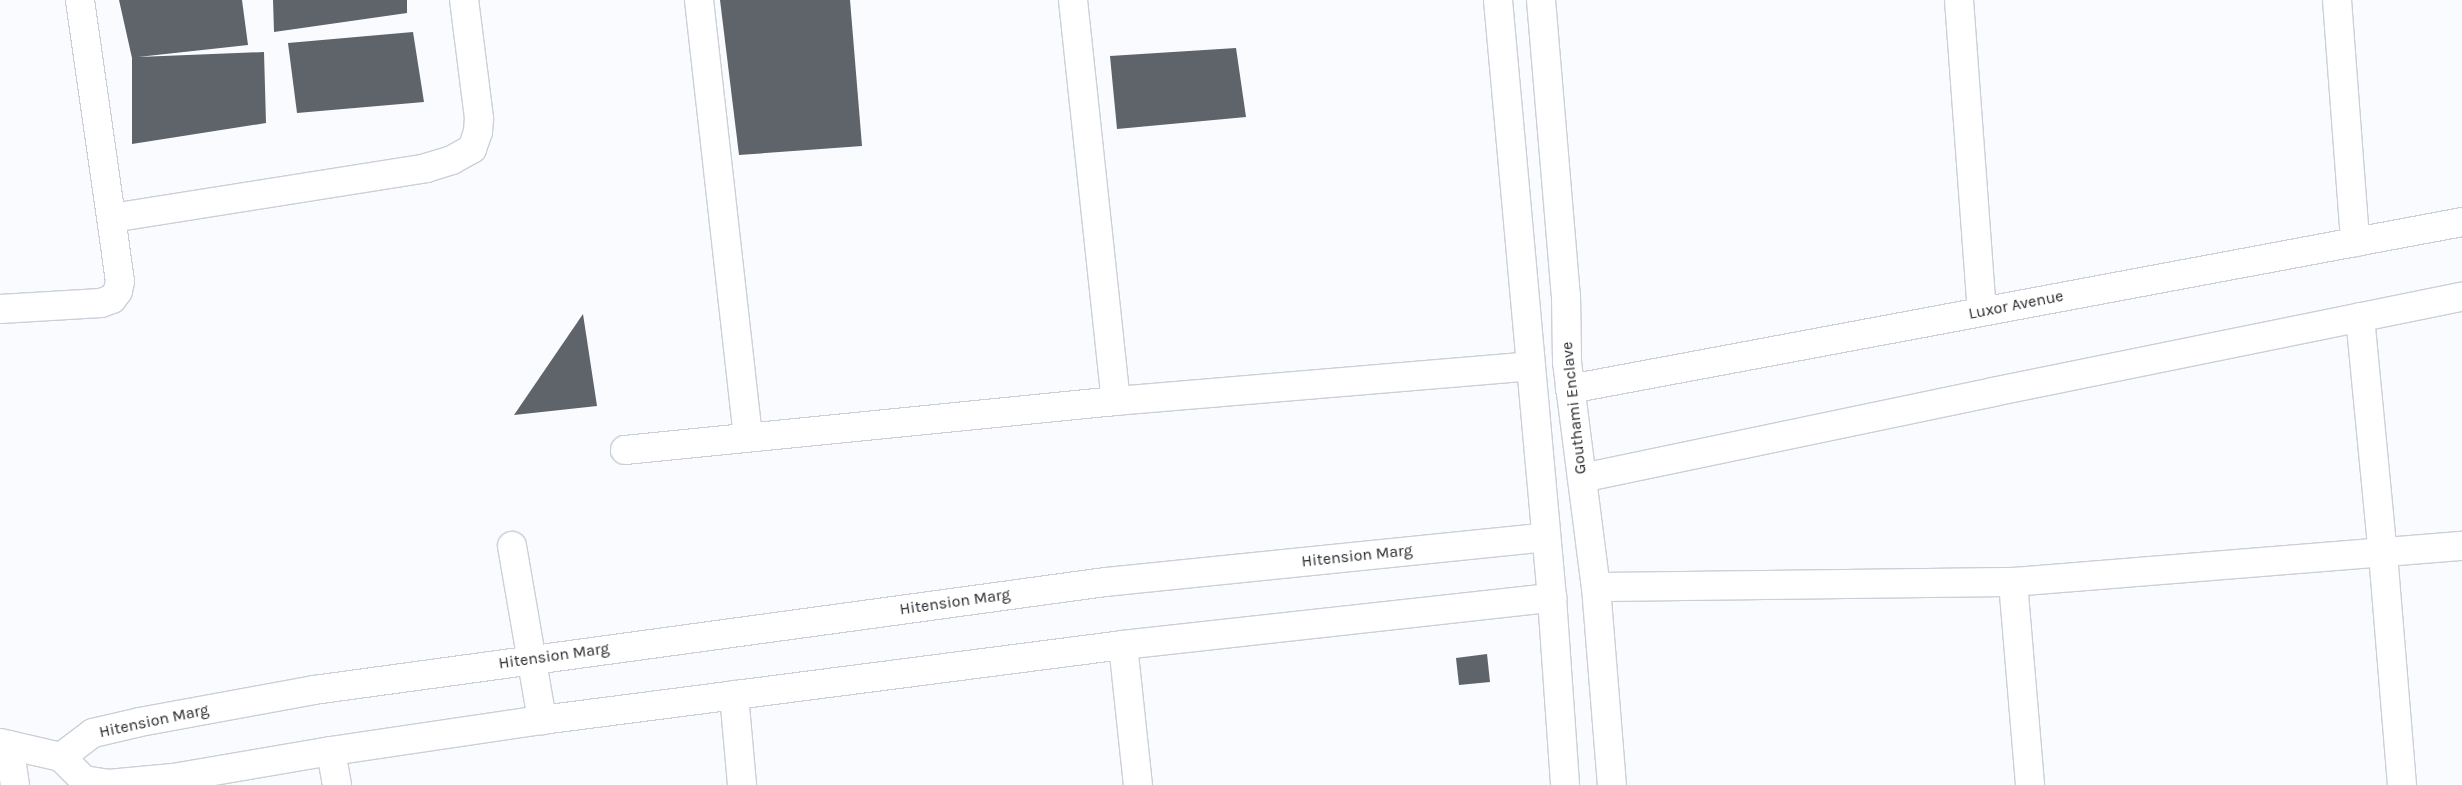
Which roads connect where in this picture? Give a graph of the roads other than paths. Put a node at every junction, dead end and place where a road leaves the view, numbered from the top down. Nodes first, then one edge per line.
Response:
1 (80, 0) edge
2 (464, 0) edge
3 (699, 0) edge
4 (1073, 0) edge
5 (1498, 0) edge
6 (1541, 0) edge
7 (1959, 0) edge
8 (2337, 0) edge
9 (112, 218) junction
10 (2462, 222) edge
11 (2355, 242) junction
12 (2462, 298) edge
13 (0, 309) edge
14 (1982, 311) junction
15 (2360, 317) junction
16 (1529, 366) junction
17 (1570, 390) junction
18 (1116, 401) junction
19 (748, 436) junction
20 (626, 450) dead end
21 (1582, 478) junction
22 (1546, 537) junction
23 (512, 546) dead end
24 (2462, 546) edge
25 (2384, 554) junction
26 (2013, 582) junction
27 (1596, 587) junction
28 (1552, 598) junction
29 (1123, 645) junction
30 (531, 659) junction
31 (734, 695) junction
32 (542, 720) junction
33 (5, 744) edge
34 (331, 751) junction
35 (61, 758) junction
36 (15, 785) edge
37 (337, 785) edge
38 (742, 785) edge
39 (1138, 785) edge
40 (1565, 785) edge
41 (1612, 785) edge
42 (2030, 785) edge
43 (2402, 785) edge

1 - 9 street
2 - 9 street
3 - 19 street
4 - 18 street
5 - 16 street
6 - 17 street, Gouthami Enclave
7 - 14 street
8 - 11 street
9 - 13 street
10 - 11 street, Luxor Avenue
11 - 14 street, Luxor Avenue
12 - 15 street
14 - 17 street, Luxor Avenue
15 - 21 street
15 - 25 street
16 - 18 street
16 - 22 street
17 - 21 street, Gouthami Enclave
18 - 19 street
19 - 20 street
21 - 27 street, Gouthami Enclave
22 - 28 street
22 - 30 street, Hitension Marg
23 - 30 street
24 - 25 street
25 - 26 street
25 - 43 street
26 - 27 street
26 - 42 street
27 - 41 street, Gouthami Enclave
28 - 29 street
28 - 40 street
29 - 31 street
29 - 39 street
30 - 32 street
30 - 35 street, Hitension Marg
31 - 32 street
31 - 38 street
32 - 34 street
33 - 35 street
33 - 36 street
34 - 35 street
34 - 37 street

